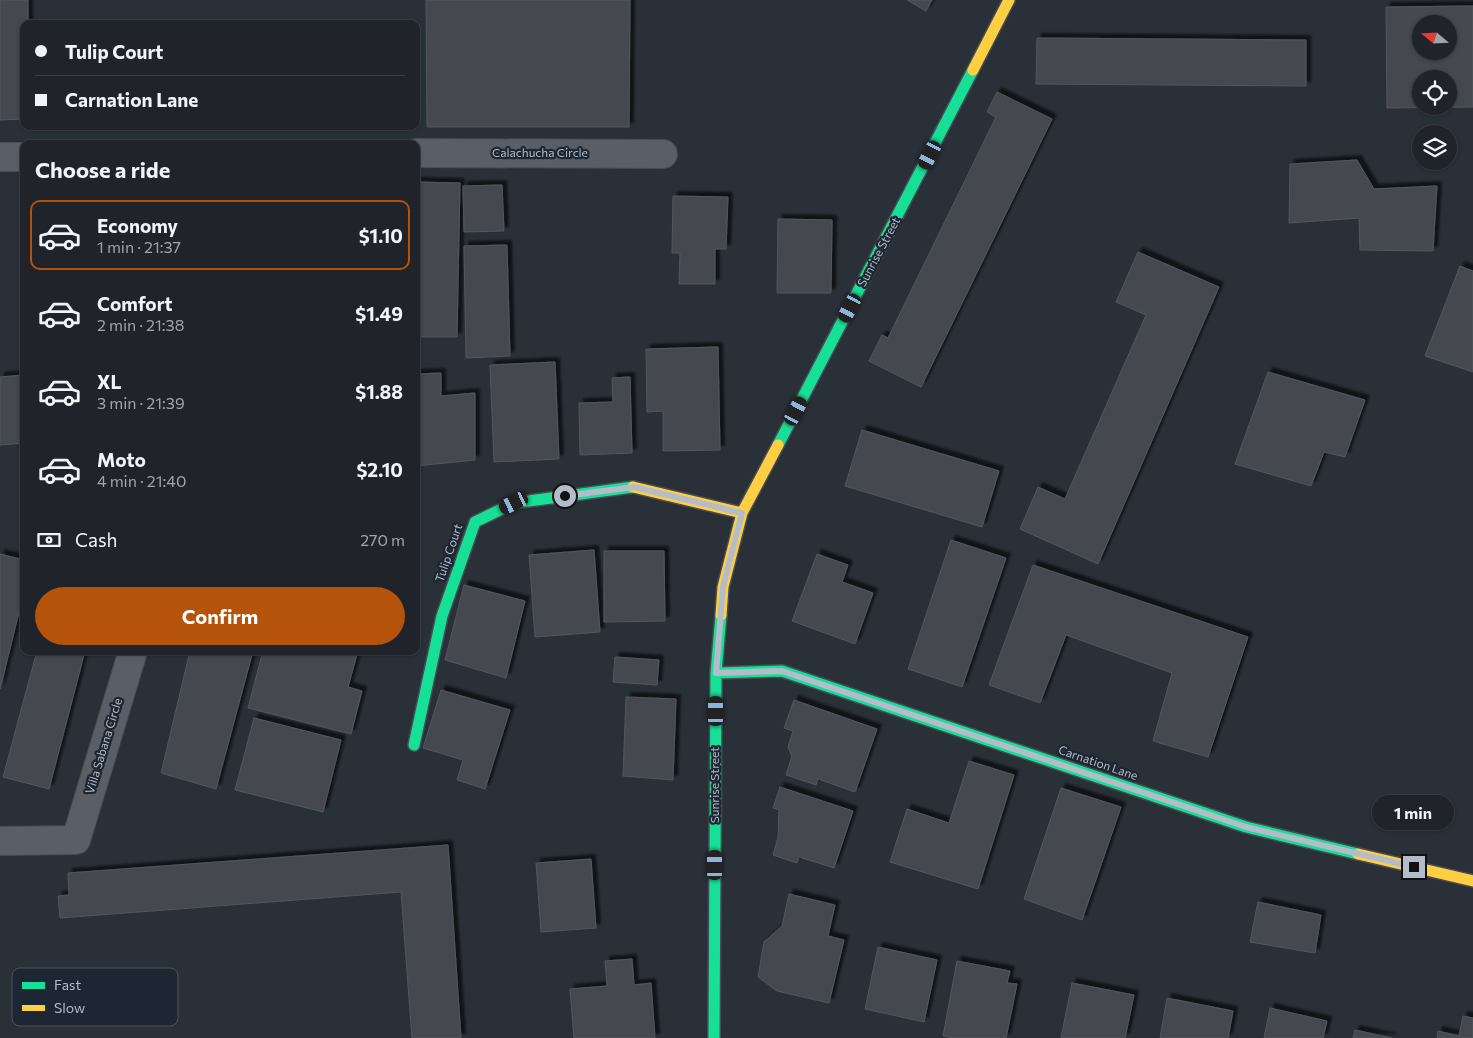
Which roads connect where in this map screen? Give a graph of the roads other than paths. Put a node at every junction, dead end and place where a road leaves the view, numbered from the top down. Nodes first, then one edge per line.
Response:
1 (1009, 0) edge
2 (420, 154) edge
3 (663, 154) dead end
4 (0, 157) edge
5 (20, 157) edge
6 (742, 513) junction
7 (131, 655) edge
8 (716, 673) junction
9 (414, 745) dead end
10 (0, 840) edge
11 (1473, 881) edge
12 (714, 1038) edge

1 - 6 street, Sunrise Street
2 - 3 street, Calachucha Circle
4 - 5 street
6 - 8 street, Sunrise Street
6 - 9 street, Tulip Court
7 - 10 street, Villa Sabana Circle
8 - 11 street, Carnation Lane
8 - 12 street, Sunrise Street

